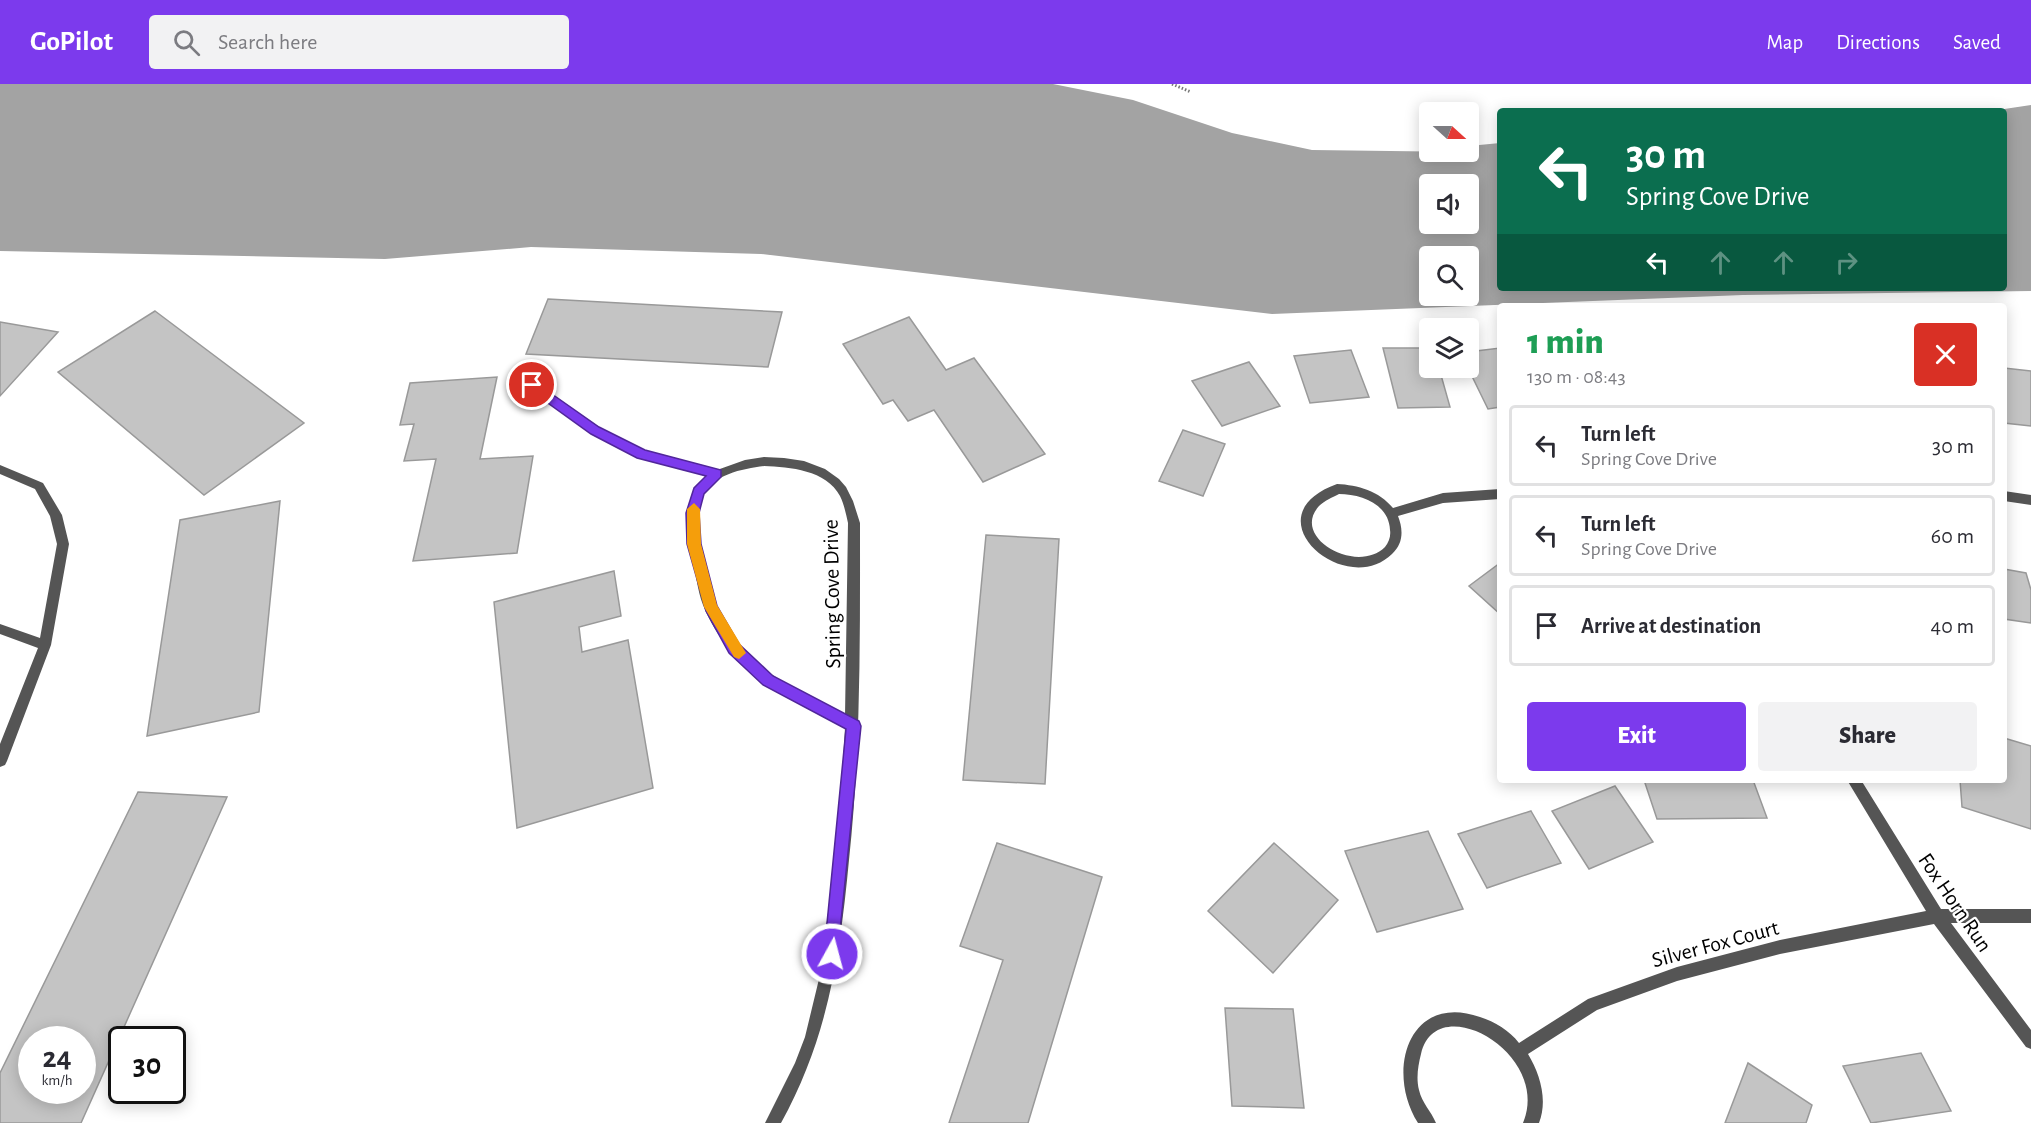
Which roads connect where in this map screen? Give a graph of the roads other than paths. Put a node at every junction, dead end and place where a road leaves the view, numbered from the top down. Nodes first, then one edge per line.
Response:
1 (532, 385) dead end
2 (0, 469) edge
3 (717, 474) junction
4 (1497, 494) edge
5 (2007, 496) edge
6 (2031, 500) edge
7 (1391, 513) junction
8 (0, 629) edge
9 (45, 645) junction
10 (854, 726) junction
11 (0, 761) edge
12 (1856, 783) edge
13 (1937, 916) junction
14 (2031, 916) edge
15 (2031, 1042) edge
16 (1519, 1051) junction
17 (773, 1123) edge
18 (1428, 1123) edge
19 (1530, 1123) edge

1 - 3 street
2 - 9 street
3 - 10 street, Spring Cove Drive
3 - 10 street, Spring Cove Drive
4 - 7 street
5 - 6 street
7 - 7 street
8 - 9 street
9 - 11 street
10 - 17 street, Spring Cove Drive
12 - 13 street, Fox Horn Run
13 - 14 street, Silver Fox Court
13 - 15 street, Fox Horn Run
13 - 16 street, Silver Fox Court
16 - 18 street
16 - 19 street

